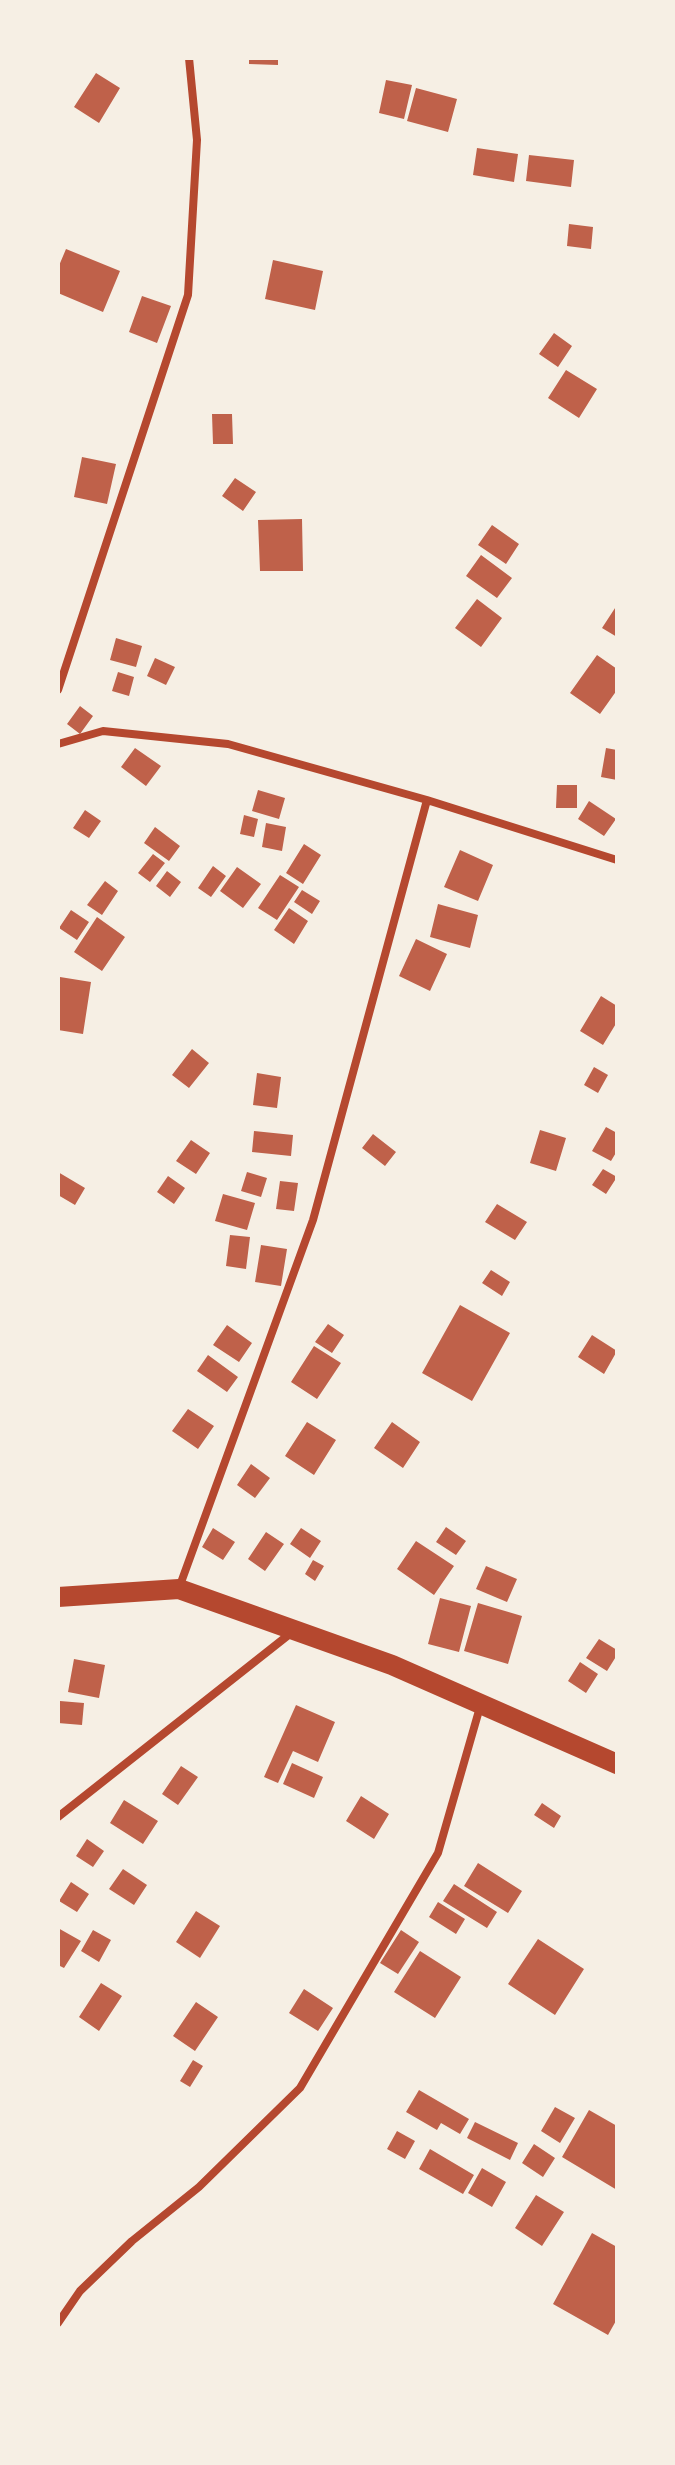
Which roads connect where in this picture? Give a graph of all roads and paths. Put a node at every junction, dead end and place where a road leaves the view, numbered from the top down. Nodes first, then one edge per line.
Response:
1 (189, 58) edge
2 (58, 655) edge
3 (68, 660) junction
4 (58, 690) edge
5 (58, 744) edge
6 (427, 800) junction
7 (617, 860) edge
8 (179, 1589) junction
9 (58, 1597) edge
10 (295, 1630) junction
11 (481, 1704) junction
12 (617, 1764) edge
13 (58, 1817) edge
14 (58, 2323) edge

1 - 3 street
2 - 3 street
3 - 4 street
5 - 6 street
6 - 7 street
6 - 8 street
8 - 9 highway
8 - 10 highway
10 - 11 highway
10 - 13 street
11 - 12 highway
11 - 14 street

